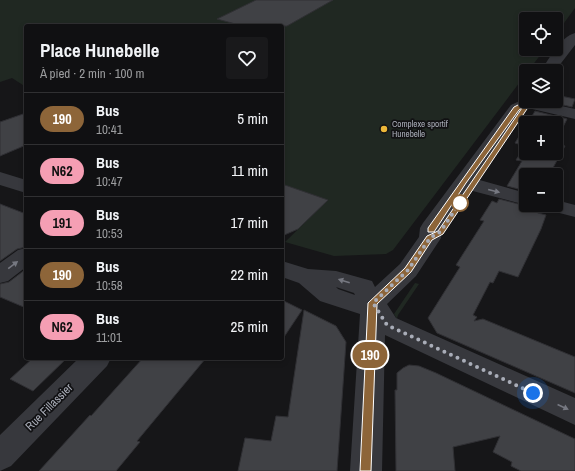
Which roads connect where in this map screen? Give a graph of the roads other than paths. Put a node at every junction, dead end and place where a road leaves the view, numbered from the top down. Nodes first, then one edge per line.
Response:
1 (575, 28) edge
2 (575, 37) edge
3 (565, 47) junction
4 (553, 64) edge
5 (524, 108) edge
6 (551, 108) edge
7 (575, 114) edge
8 (0, 178) edge
9 (468, 183) junction
10 (24, 185) edge
11 (519, 197) edge
12 (563, 208) edge
13 (575, 211) edge
14 (24, 257) edge
15 (284, 270) edge
16 (0, 275) edge
17 (373, 303) junction
18 (95, 360) edge
19 (575, 412) edge
20 (0, 456) edge
21 (366, 471) edge

1 - 3 street
2 - 3 street
3 - 4 street
5 - 9 street
6 - 7 street
8 - 10 street
9 -> 11 street
9 - 17 street
12 - 13 street
16 -> 14 street
15 - 17 street
17 -> 19 street
17 - 21 street
18 - 20 street, Rue Fillassier

